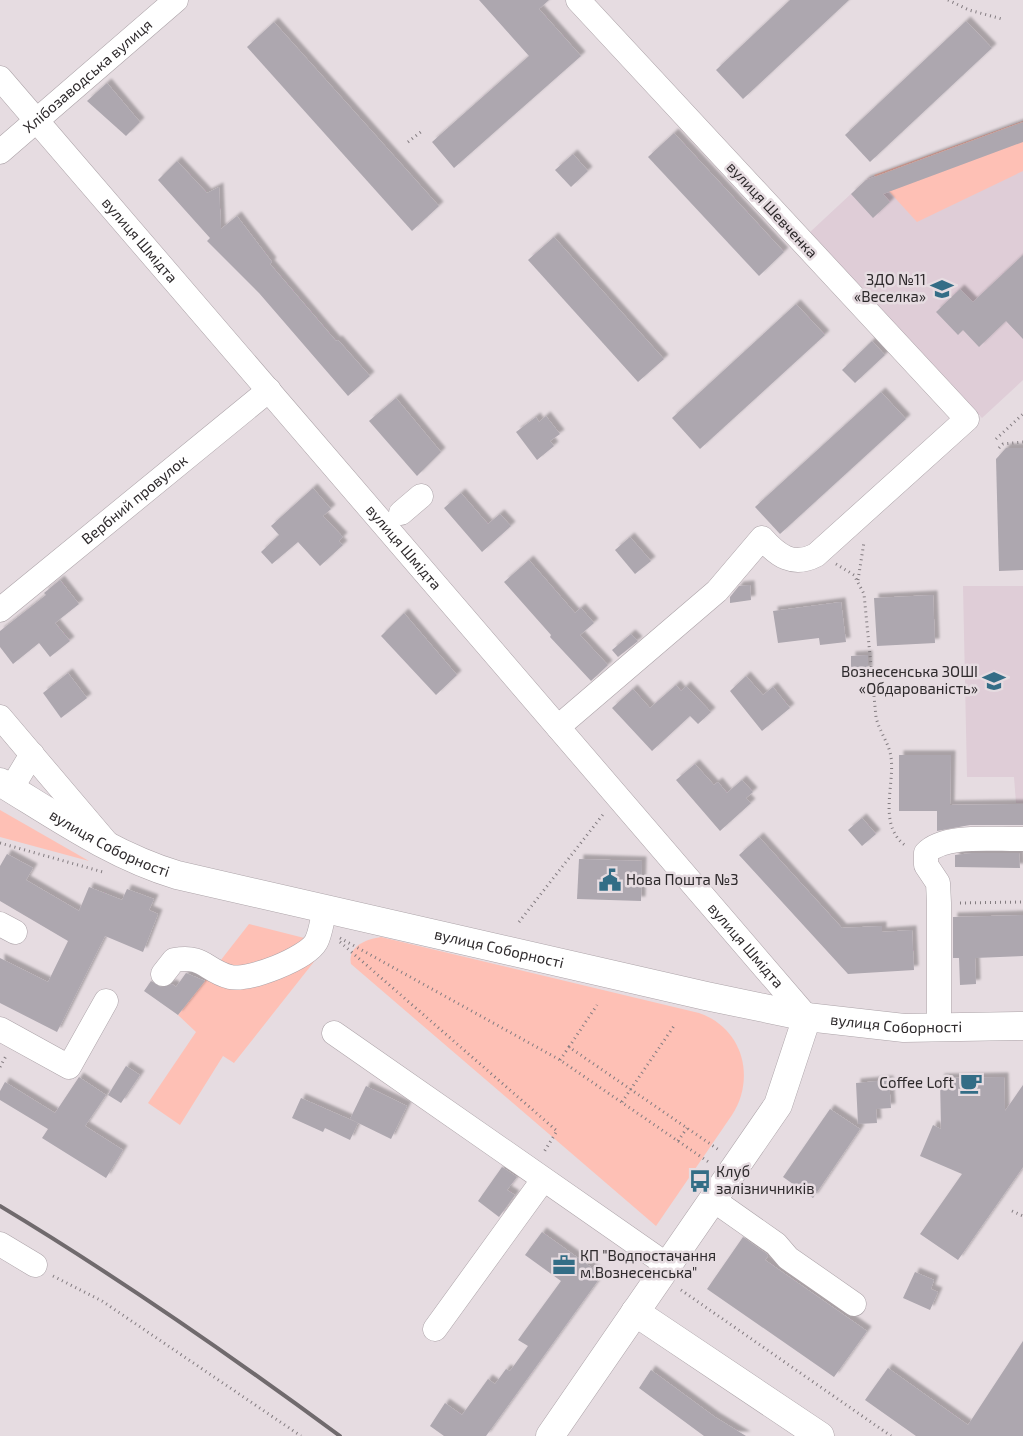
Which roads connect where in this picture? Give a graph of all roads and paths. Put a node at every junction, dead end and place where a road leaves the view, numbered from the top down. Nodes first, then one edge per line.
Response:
1 (176, 0) edge
2 (948, 0) edge
3 (589, 4) edge
4 (1002, 19) dead end
5 (0, 78) edge
6 (36, 121) junction
7 (422, 131) dead end
8 (408, 142) dead end
9 (0, 152) edge
10 (269, 390) junction
11 (1023, 414) edge
12 (996, 439) dead end
13 (1023, 442) edge
14 (999, 448) dead end
15 (421, 496) dead end
16 (401, 513) dead end
17 (865, 532) dead end
18 (816, 555) junction
19 (858, 581) junction
20 (0, 610) edge
21 (0, 717) edge
22 (558, 727) junction
23 (32, 754) junction
24 (6, 786) edge
25 (618, 796) junction
26 (1023, 839) edge
27 (0, 843) edge
28 (110, 846) junction
29 (925, 859) junction
30 (110, 874) dead end
31 (1023, 902) edge
32 (940, 903) junction
33 (325, 909) junction
34 (519, 922) dead end
35 (163, 974) dead end
36 (106, 1001) dead end
37 (597, 1005) dead end
38 (807, 1017) junction
39 (674, 1026) dead end
40 (1023, 1026) edge
41 (938, 1028) junction
42 (0, 1029) edge
43 (334, 1033) dead end
44 (569, 1047) junction
45 (560, 1060) junction
46 (631, 1089) junction
47 (622, 1102) junction
48 (687, 1128) junction
49 (678, 1141) junction
50 (719, 1150) dead end
51 (710, 1163) dead end
52 (543, 1180) junction
53 (712, 1199) junction
54 (1012, 1211) dead end
55 (1023, 1216) edge
56 (0, 1244) edge
57 (35, 1265) joint
58 (667, 1265) junction
59 (681, 1290) dead end
60 (854, 1304) dead end
61 (635, 1312) junction
62 (435, 1329) dead end
63 (301, 1436) edge
64 (550, 1436) edge
65 (820, 1436) edge
66 (891, 1436) edge

1 - 6 street, Хлібозаводська вулиця
2 - 4 path
3 - 18 street, вулиця Шевченка
5 - 6 street, вулиця Шмідта
6 - 9 street, Хлібозаводська вулиця
6 - 10 street, вулиця Шмідта
7 - 8 path
10 - 20 street, Вербний провулок
10 - 22 street, вулиця Шмідта
11 - 12 path
13 - 14 path
15 - 16 street
17 - 19 path
18 - 19 path
18 - 22 street
19 - 29 path
21 - 23 street
22 - 25 street, вулиця Шмідта
23 - 24 street
23 - 28 street
24 - 28 main road, вулиця Соборності
25 - 34 path
25 - 38 street, вулиця Шмідта
26 - 29 street
27 - 30 path
28 - 33 main road, вулиця Соборності
29 - 32 street
31 - 32 path
32 - 41 street
33 - 35 street
33 - 38 main road, вулиця Соборності
36 - 42 street
37 - 44 path
38 - 41 main road, вулиця Соборності
38 - 53 main road
39 - 46 path
40 - 41 main road, вулиця Соборності
43 - 52 street
44 - 45 path
44 - 46 path
45 - 47 path
45 - 52 path
46 - 47 path
46 - 48 path
47 - 49 path
48 - 49 path
48 - 50 path
49 - 51 path
52 - 58 street
52 - 62 street
53 - 58 main road
53 - 60 street
54 - 55 path
56 - 57 street
57 - 63 path
58 - 61 main road
59 - 66 path
61 - 64 main road
61 - 65 main road

